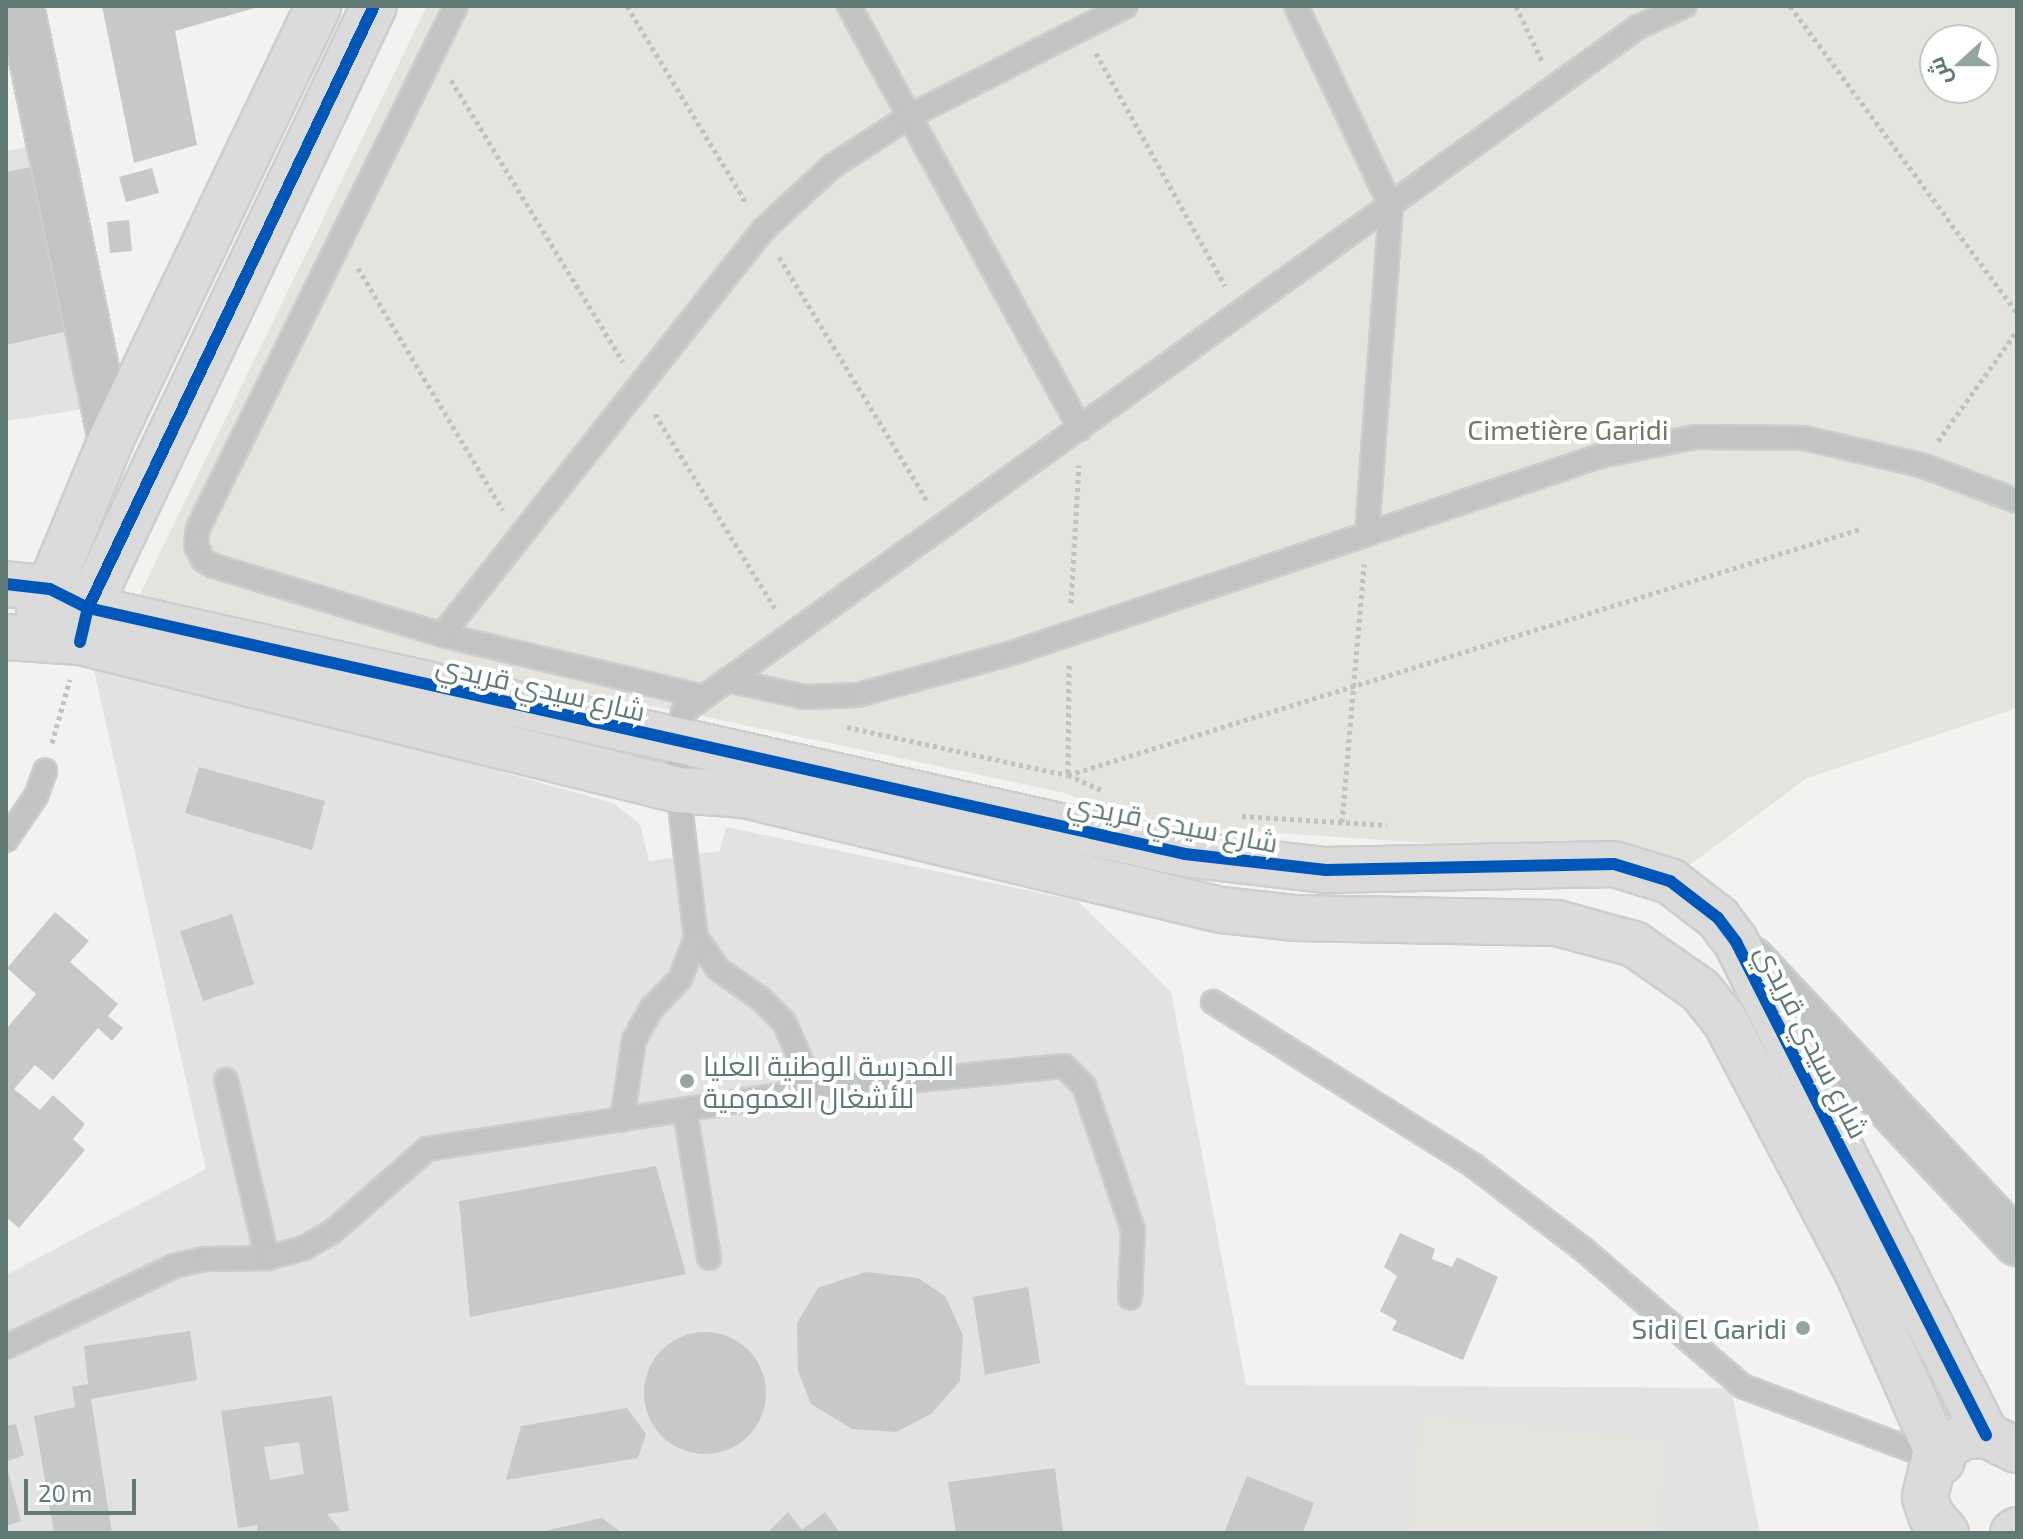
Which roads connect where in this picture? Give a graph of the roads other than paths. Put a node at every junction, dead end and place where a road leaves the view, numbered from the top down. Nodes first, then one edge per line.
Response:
1 (21, 6) edge
2 (318, 6) edge
3 (374, 6) edge
4 (456, 6) edge
5 (849, 6) edge
6 (1126, 6) edge
7 (1296, 6) edge
8 (1684, 6) edge
9 (910, 116) junction
10 (1391, 206) junction
11 (1081, 429) junction
12 (111, 439) junction
13 (2017, 501) edge
14 (1367, 531) junction
15 (6, 584) edge
16 (50, 589) junction
17 (84, 625) junction
18 (442, 635) junction
19 (17, 637) edge
20 (727, 680) junction
21 (704, 697) junction
22 (677, 743) junction
23 (45, 771) road end
24 (678, 790) junction
25 (6, 840) edge
26 (696, 938) junction
27 (1736, 942) junction
28 (1213, 1002) dead end
29 (226, 1080) dead end
30 (814, 1090) junction
31 (685, 1111) junction
32 (622, 1120) junction
33 (2017, 1243) edge
34 (267, 1258) junction
35 (709, 1258) dead end
36 (1130, 1298) dead end
37 (6, 1347) edge
38 (2002, 1443) edge
39 (1938, 1460) junction
40 (1945, 1533) edge

1 - 12 street
2 - 12 street
3 - 17 street
4 - 18 lane
5 - 9 lane
6 - 9 lane
7 - 10 lane
8 - 10 lane
9 - 11 lane
9 - 18 lane
10 - 11 lane
10 - 14 lane
11 - 20 lane
12 - 16 street
13 - 14 lane
14 - 20 lane
15 - 16 street
16 - 17 street, شارع سيدي قريدي
16 - 19 street
17 - 19 street
17 - 22 street, شارع سيدي قريدي
17 - 24 street, شارع سيدي قريدي
18 - 21 lane
20 - 21 lane
21 - 22 lane
22 - 24 lane
22 - 27 street, شارع سيدي قريدي
23 - 25 lane
24 - 26 lane
24 - 39 street, شارع سيدي قريدي
26 - 30 lane
26 - 32 lane
27 - 33 street
27 - 38 street, شارع سيدي قريدي
28 - 39 lane
29 - 34 lane
30 - 31 lane
30 - 36 lane
31 - 32 lane
31 - 35 lane
32 - 34 lane
34 - 37 lane
38 - 39 street
39 - 40 street

